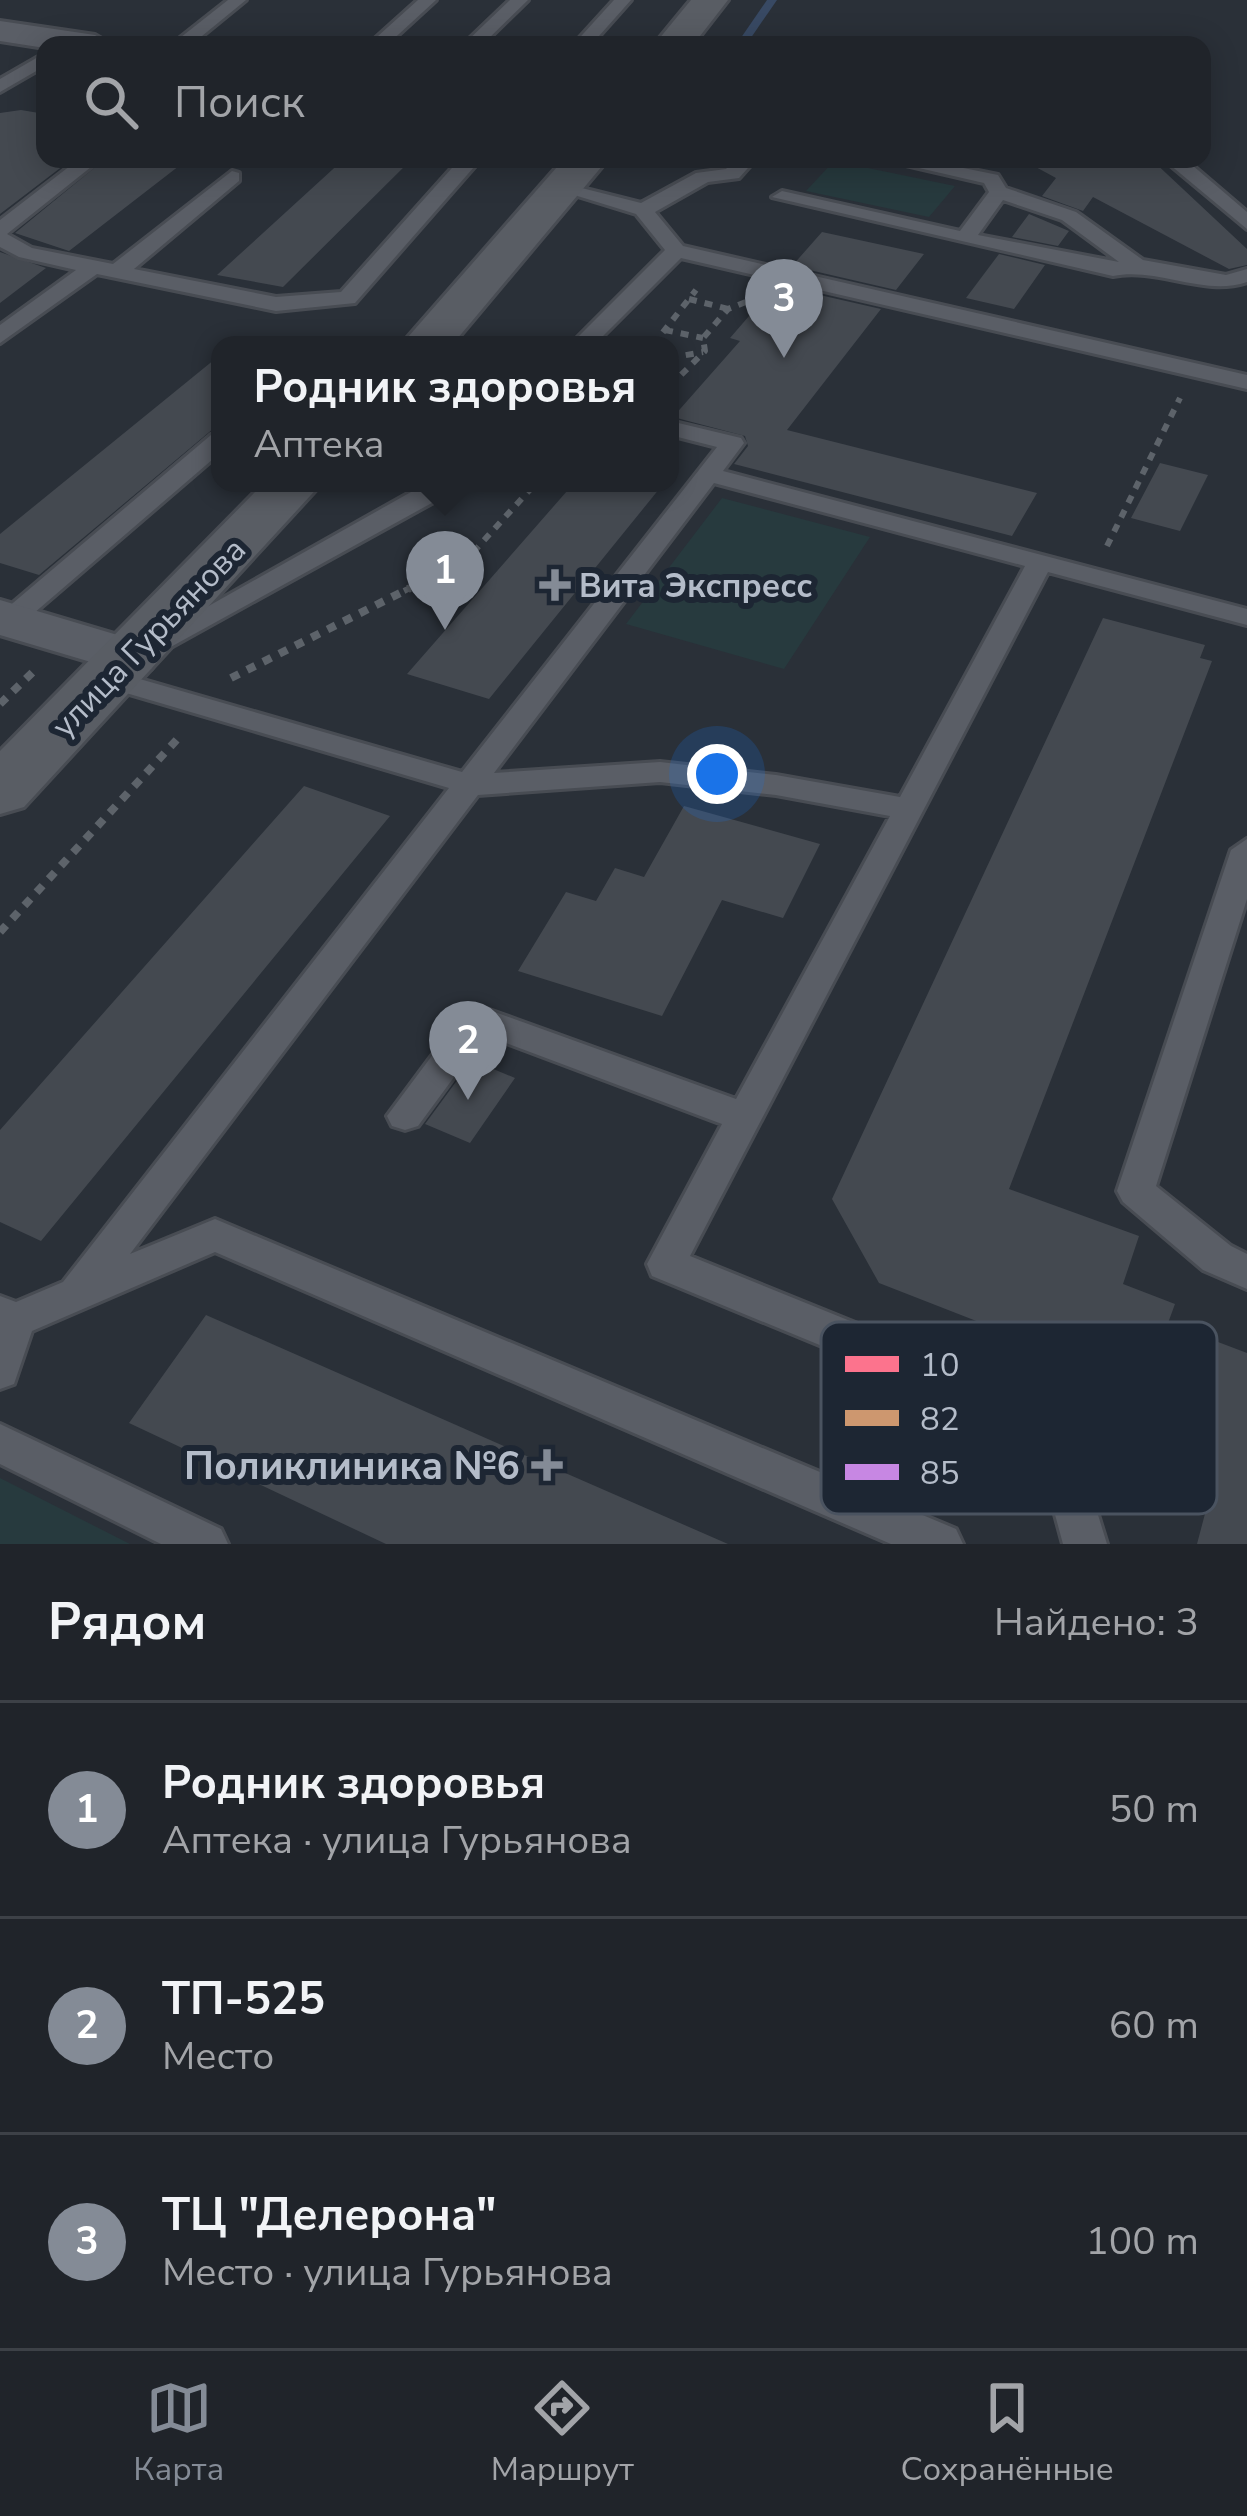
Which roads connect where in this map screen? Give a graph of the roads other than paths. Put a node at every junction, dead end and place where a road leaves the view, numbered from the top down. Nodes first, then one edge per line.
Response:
1 (238, 0) edge
2 (428, 0) edge
3 (520, 0) edge
4 (623, 0) edge
5 (710, 0) edge
6 (0, 31) edge
7 (191, 36) edge
8 (387, 36) edge
9 (482, 36) edge
10 (590, 36) edge
11 (680, 36) edge
12 (36, 44) edge
13 (36, 55) edge
14 (0, 58) edge
15 (36, 67) edge
16 (0, 87) edge
17 (81, 168) edge
18 (463, 168) edge
19 (738, 168) edge
20 (936, 168) edge
21 (1184, 168) edge
22 (576, 173) edge
23 (232, 177) dead end
24 (999, 192) junction
25 (782, 197) dead end
26 (644, 210) junction
27 (1247, 223) edge
28 (0, 234) edge
29 (965, 238) junction
30 (676, 251) junction
31 (1136, 265) junction
32 (93, 267) junction
33 (116, 272) junction
34 (1247, 275) edge
35 (0, 336) edge
36 (434, 336) edge
37 (590, 336) edge
38 (1247, 382) edge
39 (679, 430) edge
40 (211, 447) edge
41 (707, 475) junction
42 (287, 492) edge
43 (426, 492) edge
44 (1040, 562) junction
45 (1247, 617) edge
46 (4, 618) edge
47 (120, 668) junction
48 (473, 785) junction
49 (0, 790) edge
50 (909, 809) junction
51 (1247, 850) edge
52 (405, 1116) dead end
53 (745, 1117) junction
54 (1247, 1273) edge
55 (76, 1295) junction
56 (8, 1316) edge
57 (821, 1327) edge
58 (0, 1371) edge
59 (0, 1443) edge
60 (821, 1493) edge
61 (871, 1514) edge
62 (1076, 1514) edge
63 (206, 1544) edge
64 (941, 1544) edge
65 (1084, 1544) edge

1 - 7 lane
2 - 8 lane
3 - 9 lane
4 - 10 lane
5 - 11 street
6 - 12 street
13 - 14 street
15 - 16 lane
17 - 28 lane
18 - 33 lane
19 - 26 lane
20 - 24 lane
21 - 27 lane
22 - 26 lane
22 - 36 street
23 - 33 lane
24 - 29 lane
24 - 31 lane
25 - 29 lane
26 - 30 lane
28 - 32 lane
29 - 31 lane
30 - 37 lane
30 - 38 lane
31 - 34 lane
32 - 33 lane
32 - 35 lane
39 - 41 lane
40 - 46 lane
41 - 44 lane
41 - 48 lane
42 - 47 street, улица Гурьянова
43 - 47 lane
44 - 45 lane
44 - 50 lane
46 - 47 street
47 - 48 lane
47 - 49 street, улица Гурьянова
48 - 50 lane
48 - 55 lane
50 - 53 lane
51 - 54 lane
52 - 53 lane
53 - 57 lane
55 - 56 lane
55 - 60 lane
56 - 58 lane
59 - 63 lane
61 - 64 lane
62 - 65 lane

